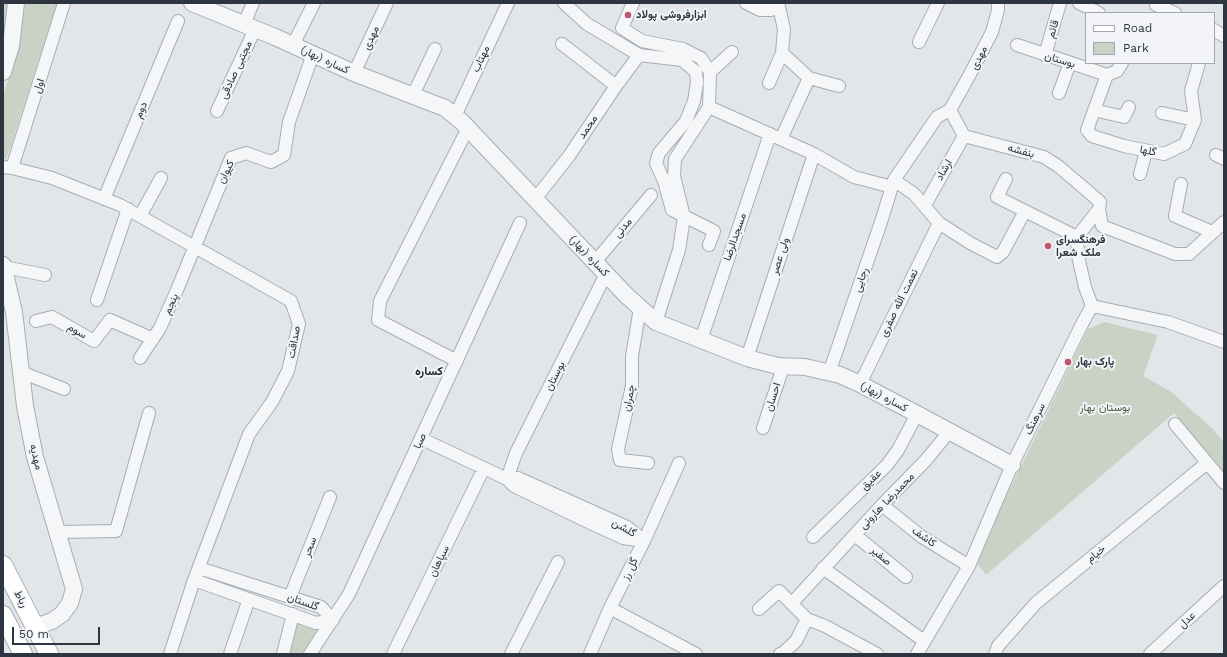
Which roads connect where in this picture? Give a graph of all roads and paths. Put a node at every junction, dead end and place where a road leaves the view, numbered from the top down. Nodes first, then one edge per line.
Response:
1 (16, 3) edge
2 (64, 3) edge
3 (192, 3) edge
4 (252, 3) edge
5 (314, 3) edge
6 (387, 3) edge
7 (508, 3) edge
8 (564, 3) edge
9 (633, 3) edge
10 (746, 3) edge
11 (778, 3) edge
12 (938, 3) edge
13 (998, 3) edge
14 (1060, 3) edge
15 (1079, 3) edge
16 (1154, 7) edge
17 (218, 8) edge
18 (1097, 12) edge
19 (1172, 12) edge
20 (178, 21) dead end
21 (250, 26) junction
22 (1215, 31) edge
23 (1224, 36) edge
24 (918, 42) dead end
25 (562, 44) dead end
26 (293, 45) junction
27 (1017, 45) dead end
28 (435, 49) dead end
29 (732, 52) dead end
30 (782, 53) junction
31 (313, 54) junction
32 (639, 55) junction
33 (1045, 55) junction
34 (1070, 63) junction
35 (1121, 64) edge
36 (1198, 64) edge
37 (3, 72) edge
38 (710, 72) junction
39 (354, 73) junction
40 (1107, 75) junction
41 (810, 78) junction
42 (769, 83) dead end
43 (616, 86) junction
44 (839, 86) dead end
45 (1059, 93) dead end
46 (413, 95) junction
47 (709, 107) junction
48 (1129, 107) dead end
49 (950, 110) junction
50 (1094, 110) junction
51 (217, 111) dead end
52 (1162, 113) dead end
53 (455, 116) junction
54 (1195, 120) junction
55 (468, 128) junction
56 (770, 134) junction
57 (964, 136) junction
58 (781, 139) junction
59 (1146, 151) junction
60 (814, 154) junction
61 (8, 168) edge
62 (1140, 174) dead end
63 (161, 178) dead end
64 (1006, 179) dead end
65 (893, 183) junction
66 (1181, 184) dead end
67 (651, 195) dead end
68 (104, 198) junction
69 (535, 199) junction
70 (924, 205) junction
71 (128, 209) junction
72 (1099, 209) junction
73 (1025, 211) junction
74 (140, 216) junction
75 (684, 217) junction
76 (1224, 222) edge
77 (520, 223) dead end
78 (939, 223) junction
79 (1212, 232) junction
80 (1077, 237) junction
81 (709, 245) dead end
82 (194, 247) junction
83 (595, 262) junction
84 (3, 266) edge
85 (606, 274) junction
86 (45, 275) dead end
87 (97, 300) dead end
88 (1092, 306) junction
89 (640, 308) junction
90 (36, 321) dead end
91 (656, 322) junction
92 (153, 339) junction
93 (700, 340) junction
94 (1224, 342) edge
95 (140, 358) dead end
96 (747, 358) junction
97 (456, 361) junction
98 (783, 367) junction
99 (21, 372) junction
100 (829, 373) junction
101 (860, 384) junction
102 (64, 389) dead end
103 (149, 413) dead end
104 (917, 414) junction
105 (1175, 424) dead end
106 (763, 428) dead end
107 (949, 432) junction
108 (422, 438) junction
109 (648, 463) dead end
110 (679, 463) dead end
111 (1207, 463) junction
112 (1012, 466) junction
113 (484, 468) junction
114 (507, 479) junction
115 (1224, 483) edge
116 (330, 496) dead end
117 (882, 505) junction
118 (58, 532) junction
119 (855, 534) junction
120 (813, 537) dead end
121 (644, 541) junction
122 (558, 562) dead end
123 (3, 565) edge
124 (969, 566) junction
125 (199, 568) junction
126 (823, 568) junction
127 (906, 577) dead end
128 (194, 580) junction
129 (1224, 586) edge
130 (290, 597) junction
131 (249, 599) junction
132 (792, 603) junction
133 (610, 608) junction
134 (759, 609) dead end
135 (293, 614) junction
136 (3, 615) edge
137 (807, 619) junction
138 (333, 620) junction
139 (35, 627) junction
140 (924, 641) junction
141 (23, 654) edge
142 (49, 654) edge
143 (170, 654) edge
144 (230, 654) edge
145 (283, 654) edge
146 (310, 654) edge
147 (393, 654) edge
148 (511, 654) edge
149 (590, 654) edge
150 (696, 654) edge
151 (780, 654) edge
152 (877, 654) edge
153 (917, 654) edge
154 (995, 654) edge
155 (1150, 654) edge

1 - 37 street
2 - 61 street, اول
3 - 17 street, کساره (بهار)
4 - 21 street, مجتبی صادقی
5 - 26 street
6 - 39 street, مهدی
7 - 53 street, مهتاب
8 - 32 street
9 - 38 street
10 - 11 street
11 - 30 street
12 - 24 street
13 - 49 street, مهدی
14 - 33 street, قائم
15 - 18 street
16 - 19 street
17 - 21 street, کساره (بهار)
20 - 68 street, دوم
21 - 26 street, کساره (بهار)
21 - 51 street, مجتبی صادقی
22 - 23 street
25 - 43 street
26 - 31 street, کساره (بهار)
27 - 33 street, بوستان
28 - 46 street
29 - 38 street
30 - 41 street
30 - 42 street
31 - 39 street, کساره (بهار)
31 - 82 street, کیوان
32 - 43 street, محمد
32 - 75 street
33 - 34 street, بوستان
34 - 40 street, بوستان
34 - 45 street
35 - 40 street
36 - 54 street
38 - 47 street
39 - 46 street, کساره (بهار)
40 - 50 street, گلها
41 - 44 street
41 - 58 street
43 - 69 street, محمد
46 - 53 street, کساره (بهار)
47 - 56 street
47 - 75 street
48 - 50 street
49 - 57 street
49 - 65 street
50 - 59 street, گلها
52 - 54 street
53 - 55 street, کساره (بهار)
54 - 59 street, گلها
55 - 69 street, کساره (بهار)
55 - 97 street
56 - 58 street
56 - 93 street, مسجدالرضا
57 - 70 street, ارشاد
57 - 72 street, بنفشه
58 - 60 street
59 - 62 street
60 - 65 street
60 - 96 street, ولی عصر
61 - 68 street, صداقت
63 - 74 street
64 - 73 street
65 - 70 street
65 - 100 street, رجایی
66 - 79 street
67 - 83 street, مدنی
68 - 71 street, صداقت
69 - 83 street, کساره (بهار)
70 - 78 street
71 - 74 street, صداقت
71 - 87 street
72 - 79 street, بنفشه
72 - 80 street
73 - 78 street
73 - 80 street
74 - 82 street, صداقت
75 - 81 street
75 - 91 street
76 - 79 street, بنفشه
77 - 97 street, صبا
78 - 101 street, نعمت الله صفری
80 - 88 street
82 - 92 street, پنجم
82 - 125 street, صداقت
83 - 85 street, کساره (بهار)
84 - 86 street
84 - 99 street, مهدیه
85 - 89 street, کساره (بهار)
85 - 114 street, بوستان
88 - 94 street
88 - 112 street, سرهنگ
89 - 91 street, کساره (بهار)
89 - 109 street, چمران
90 - 92 street, سوم
91 - 93 street, کساره (بهار)
92 - 95 street, پنجم
93 - 96 street, کساره (بهار)
96 - 98 street, کساره (بهار)
97 - 108 street, صبا
98 - 100 street, کساره (بهار)
98 - 106 street, احسان
99 - 102 street
99 - 118 street, مهدیه
100 - 101 street, کساره (بهار)
101 - 104 street, کساره (بهار)
103 - 118 street
104 - 107 street, کساره (بهار)
104 - 120 street, عقیق
105 - 111 street
107 - 112 street, کساره (بهار)
107 - 117 street, محمدرضا هارونی
108 - 113 street, گلشن
108 - 138 street, صبا
110 - 121 street, گل رز
111 - 115 street
111 - 154 street, خیام
112 - 124 street, سرهنگ
113 - 114 street, گلشن
113 - 147 street, سپاهان
114 - 121 street, گلشن
116 - 130 street, سحر
117 - 119 street, محمدرضا هارونی
117 - 124 street, کاشف
118 - 139 street, مهدیه
119 - 126 street, محمدرضا هارونی
119 - 127 street, صفیر
121 - 133 street, گل رز
122 - 148 street
123 - 139 main road, رباط
124 - 140 street, سرهنگ
125 - 128 street, صداقت
125 - 130 street, گلستان
126 - 132 street, محمدرضا هارونی
126 - 140 street
128 - 131 street, گلستان
128 - 143 street, صداقت
129 - 155 street, عدل
130 - 138 street, گلستان
131 - 135 street, گلستان
131 - 144 street
132 - 134 street
132 - 137 street
133 - 149 street, گل رز
133 - 150 street
135 - 138 street, گلستان
135 - 145 street
136 - 141 main road
137 - 151 street
137 - 152 street
138 - 146 street, صبا
139 - 142 main road, رباط
140 - 153 street, سرهنگ

